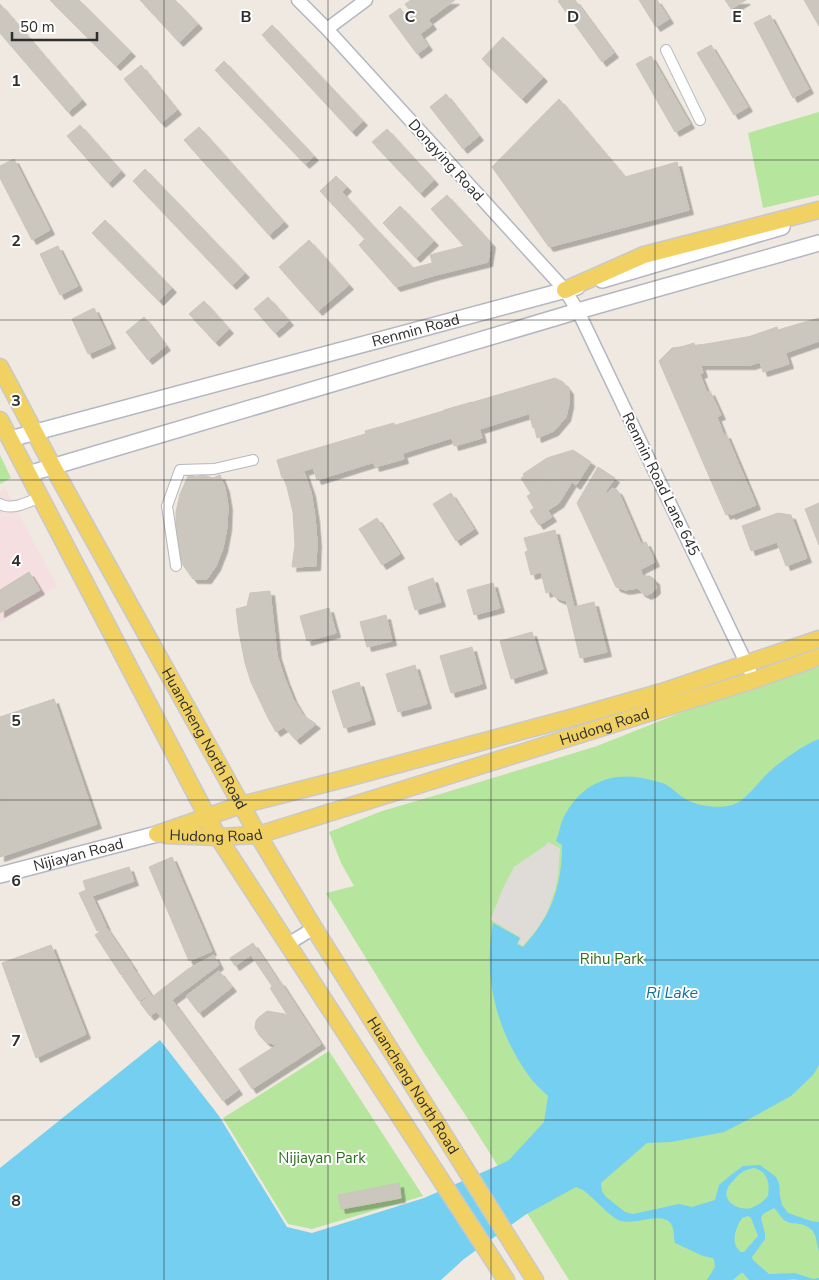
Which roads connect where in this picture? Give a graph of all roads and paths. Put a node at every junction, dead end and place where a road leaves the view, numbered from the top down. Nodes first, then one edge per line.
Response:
1 (298, 0) edge
2 (366, 0) edge
3 (327, 29) junction
4 (666, 50) dead end
5 (700, 120) dead end
6 (819, 210) edge
7 (819, 216) edge
8 (819, 243) edge
9 (565, 290) junction
10 (578, 311) junction
11 (0, 367) edge
12 (0, 420) edge
13 (35, 432) junction
14 (10, 440) junction
15 (253, 460) dead end
16 (54, 467) junction
17 (28, 474) junction
18 (40, 497) junction
19 (0, 504) edge
20 (176, 566) dead end
21 (819, 639) edge
22 (819, 657) edge
23 (747, 664) junction
24 (754, 680) junction
25 (241, 805) junction
26 (208, 817) junction
27 (157, 834) junction
28 (258, 835) junction
29 (218, 837) junction
30 (0, 875) edge
31 (314, 928) junction
32 (288, 944) junction
33 (506, 1280) edge
34 (535, 1280) edge

1 - 3 street, Dongying Road
2 - 3 street
3 - 9 street, Dongying Road
4 - 5 street
6 - 9 main road
7 - 9 main road, Renmin Road
8 - 10 main road, Renmin Road
9 - 10 street, Renmin Road Lane 645
9 - 13 main road, Renmin Road
10 - 16 main road, Renmin Road
10 - 23 street, Renmin Road Lane 645
11 - 13 main road, Huancheng North Road
12 - 14 main road, Huancheng North Road
13 - 14 main road, Renmin Road
13 - 16 main road, Huancheng North Road
14 - 17 main road, Huancheng North Road
15 - 20 street
16 - 17 main road, Renmin Road
16 - 25 main road, Huancheng North Road
17 - 18 main road, Huancheng North Road
18 - 19 street
18 - 26 main road, Huancheng North Road
21 - 23 main road, Hudong Road
22 - 24 main road, Hudong Road
23 - 24 street, Renmin Road Lane 645
23 - 25 main road, Hudong Road
24 - 28 main road, Hudong Road
25 - 26 main road, Hudong Road
25 - 28 main road, Huancheng North Road
26 - 27 main road, Hudong Road
26 - 29 main road, Huancheng North Road
27 - 29 main road, Hudong Road
27 - 30 main road, Nijiayan Road
28 - 29 main road, Hudong Road
28 - 31 main road, Huancheng North Road
29 - 32 main road, Huancheng North Road
31 - 32 street
31 - 34 main road, Huancheng North Road
32 - 33 main road, Huancheng North Road

